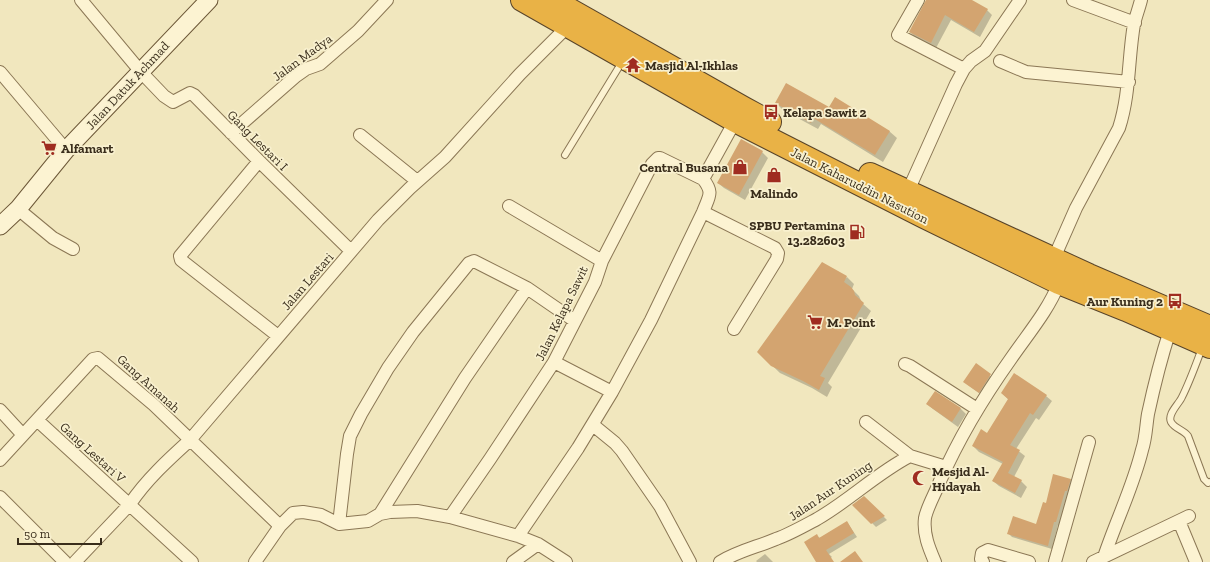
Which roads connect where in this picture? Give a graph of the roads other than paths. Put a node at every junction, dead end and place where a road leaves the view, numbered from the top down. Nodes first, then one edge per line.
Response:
1 (81, 0) edge
2 (209, 0) edge
3 (387, 0) edge
4 (522, 0) edge
5 (553, 0) edge
6 (918, 0) edge
7 (1020, 0) edge
8 (1073, 0) edge
9 (1141, 0) edge
10 (1135, 23) junction
11 (567, 27) junction
12 (624, 58) junction
13 (1000, 61) dead end
14 (964, 69) junction
15 (0, 72) edge
16 (141, 72) junction
17 (1129, 82) junction
18 (735, 121) junction
19 (231, 133) junction
20 (360, 135) dead end
21 (66, 150) junction
22 (565, 155) dead end
23 (822, 157) junction
24 (259, 161) junction
25 (703, 179) junction
26 (417, 181) junction
27 (908, 191) junction
28 (509, 206) dead end
29 (18, 209) junction
30 (703, 212) junction
31 (0, 226) edge
32 (73, 249) dead end
33 (351, 251) junction
34 (1054, 258) junction
35 (602, 261) junction
36 (1059, 283) junction
37 (527, 288) junction
38 (575, 321) junction
39 (734, 329) dead end
40 (1170, 330) junction
41 (278, 336) junction
42 (1208, 340) edge
43 (554, 362) junction
44 (905, 364) dead end
45 (612, 392) junction
46 (977, 409) junction
47 (0, 410) edge
48 (37, 420) junction
49 (866, 422) dead end
50 (593, 425) junction
51 (23, 435) junction
52 (190, 440) junction
53 (1089, 442) dead end
54 (910, 456) junction
55 (0, 460) edge
56 (946, 467) junction
57 (1210, 482) edge
58 (0, 497) edge
59 (130, 504) junction
60 (380, 514) junction
61 (450, 517) junction
62 (339, 524) junction
63 (280, 526) junction
64 (518, 536) junction
65 (538, 544) junction
66 (1099, 560) edge
67 (65, 562) edge
68 (76, 562) edge
69 (192, 562) edge
70 (255, 562) edge
71 (513, 562) edge
72 (566, 562) edge
73 (690, 562) edge
74 (720, 562) edge
75 (935, 562) edge
76 (983, 562) edge
77 (1029, 562) edge
78 (1055, 562) edge
79 (1196, 562) edge

1 - 16 street
2 - 16 street, Jalan Datuk Achmad
3 - 19 street, Jalan Madya
4 - 11 highway, Jalan Kaharuddin Nasution
5 - 23 highway, Jalan Kaharuddin Nasution
6 - 14 street
7 - 14 street
8 - 10 street
9 - 10 street
10 - 17 street
11 - 12 highway, Jalan Kaharuddin Nasution
11 - 26 street, Jalan Lestari
12 - 18 highway, Jalan Kaharuddin Nasution
12 - 22 lane
13 - 17 street
14 - 27 street
15 - 21 street
16 - 19 street, Gang Lestari I
16 - 21 street, Jalan Datuk Achmad
17 - 34 street
18 - 23 highway, Jalan Kaharuddin Nasution
18 - 25 street
19 - 24 street, Gang Lestari I
20 - 26 street
21 - 29 street, Jalan Datuk Achmad
23 - 27 highway, Jalan Kaharuddin Nasution
23 - 36 highway, Jalan Kaharuddin Nasution
24 - 33 street, Gang Lestari I
24 - 41 street
25 - 30 street
25 - 35 street, Jalan Kelapa Sawit
26 - 33 street, Jalan Lestari
27 - 34 highway, Jalan Kaharuddin Nasution
28 - 35 street
29 - 31 street, Jalan Datuk Achmad
29 - 32 street
30 - 39 street
30 - 45 street
33 - 41 street, Jalan Lestari
34 - 42 highway, Jalan Kaharuddin Nasution
35 - 38 street, Jalan Kelapa Sawit
36 - 40 highway, Jalan Kaharuddin Nasution
36 - 46 street
37 - 38 street
37 - 60 street
37 - 62 street
38 - 43 street, Jalan Kelapa Sawit
40 - 42 highway, Jalan Kaharuddin Nasution
40 - 66 street
41 - 52 street, Jalan Lestari
42 - 57 lane
43 - 45 street
43 - 61 street, Jalan Kelapa Sawit
44 - 46 street
45 - 50 street
46 - 56 street
47 - 51 street
48 - 51 street, Gang Amanah
48 - 52 street, Gang Amanah
48 - 59 street, Gang Lestari V
49 - 54 street
50 - 64 street
50 - 73 street
51 - 55 street, Gang Amanah
52 - 59 street, Jalan Lestari
52 - 63 street
53 - 78 street
54 - 56 street
54 - 74 street, Jalan Aur Kuning
56 - 75 street
58 - 67 street
59 - 68 street, Jalan Lestari
59 - 69 street, Gang Lestari V
60 - 61 street
60 - 62 street
61 - 64 street
62 - 63 street
63 - 70 street
64 - 65 street
65 - 71 street
65 - 72 street
66 - 79 street
76 - 77 street

